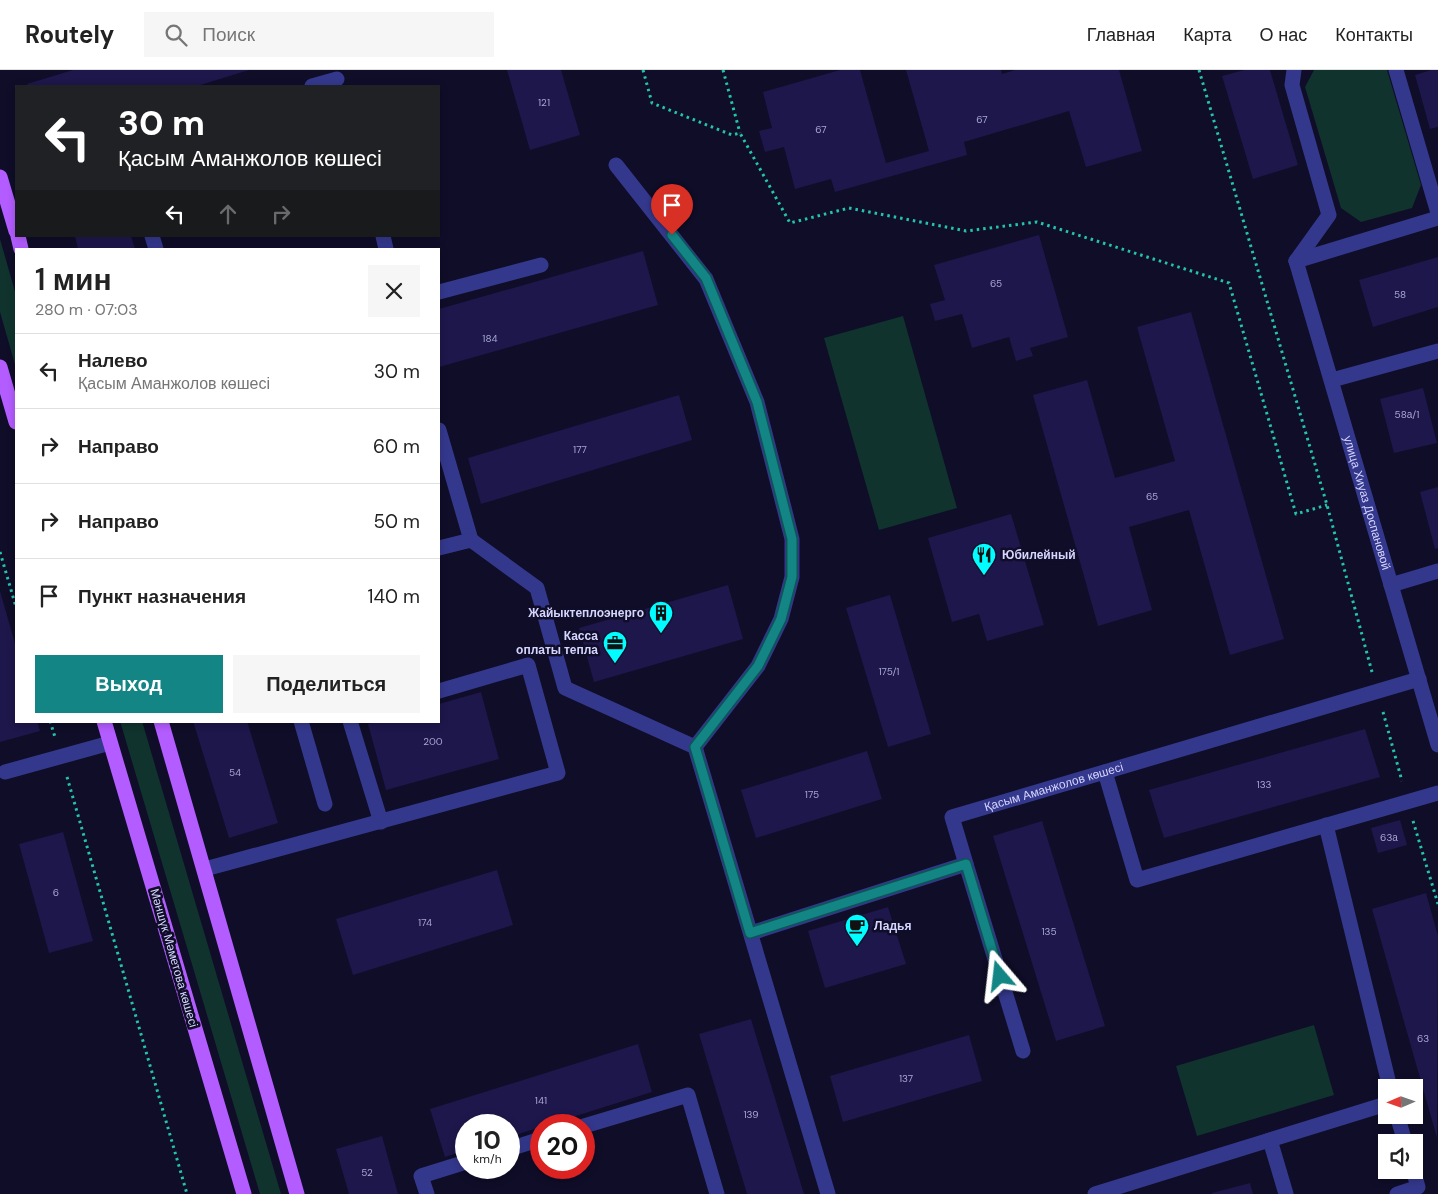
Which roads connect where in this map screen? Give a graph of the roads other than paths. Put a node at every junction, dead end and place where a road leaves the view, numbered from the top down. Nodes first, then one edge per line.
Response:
1 (1294, 70) edge
2 (1396, 70) edge
3 (337, 78) edge
4 (315, 85) edge
5 (616, 165) dead end
6 (0, 176) edge
7 (1438, 213) edge
8 (1438, 218) edge
9 (15, 228) edge
10 (1296, 261) junction
11 (541, 265) dead end
12 (440, 292) edge
13 (1438, 351) edge
14 (0, 367) edge
15 (1332, 380) junction
16 (15, 419) edge
17 (440, 434) edge
18 (470, 540) junction
19 (440, 548) edge
20 (1438, 571) edge
21 (1391, 585) junction
22 (1419, 679) junction
23 (440, 691) edge
24 (105, 723) edge
25 (162, 723) edge
26 (302, 723) edge
27 (351, 723) edge
28 (110, 743) junction
29 (1438, 745) edge
30 (695, 747) junction
31 (5, 772) dead end
32 (1105, 772) junction
33 (1438, 793) edge
34 (325, 804) dead end
35 (381, 822) junction
36 (1326, 825) junction
37 (966, 864) junction
38 (205, 868) junction
39 (750, 933) junction
40 (1023, 1051) dead end
41 (1388, 1079) edge
42 (1378, 1106) edge
43 (595, 1123) edge
44 (1270, 1140) junction
45 (455, 1165) edge
46 (1416, 1179) edge
47 (244, 1194) edge
48 (297, 1194) edge
49 (427, 1194) edge
50 (717, 1194) edge
51 (828, 1194) edge
52 (1096, 1194) edge
53 (1286, 1194) edge
54 (1397, 1194) edge

1 - 10 street
2 - 7 street
3 - 4 street
5 - 30 street
6 - 9 main road
8 - 10 street
10 - 15 street, улица Хиуаз Доспановой
11 - 12 street
13 - 15 street
14 - 16 main road
15 - 21 street, улица Хиуаз Доспановой
17 - 18 street
18 - 19 street
18 - 30 street
20 - 21 street
21 - 22 street, улица Хиуаз Доспановой
22 - 29 street, улица Хиуаз Доспановой
22 - 32 street, Қасым Аманжолов көшесі
23 - 35 street
24 - 28 main road, Мәншүк Мәметова көшесі
25 - 38 main road
26 - 34 street
27 - 35 street
28 - 31 street
28 - 47 main road, Мәншүк Мәметова көшесі
30 - 39 street
32 - 36 street
32 - 37 street, Қасым Аманжолов көшесі
33 - 36 street
35 - 38 street
36 - 41 street
37 - 39 street
37 - 40 street
38 - 48 main road
39 - 51 street
42 - 44 street
43 - 50 street
44 - 52 street
44 - 53 street
45 - 49 street
46 - 54 street

